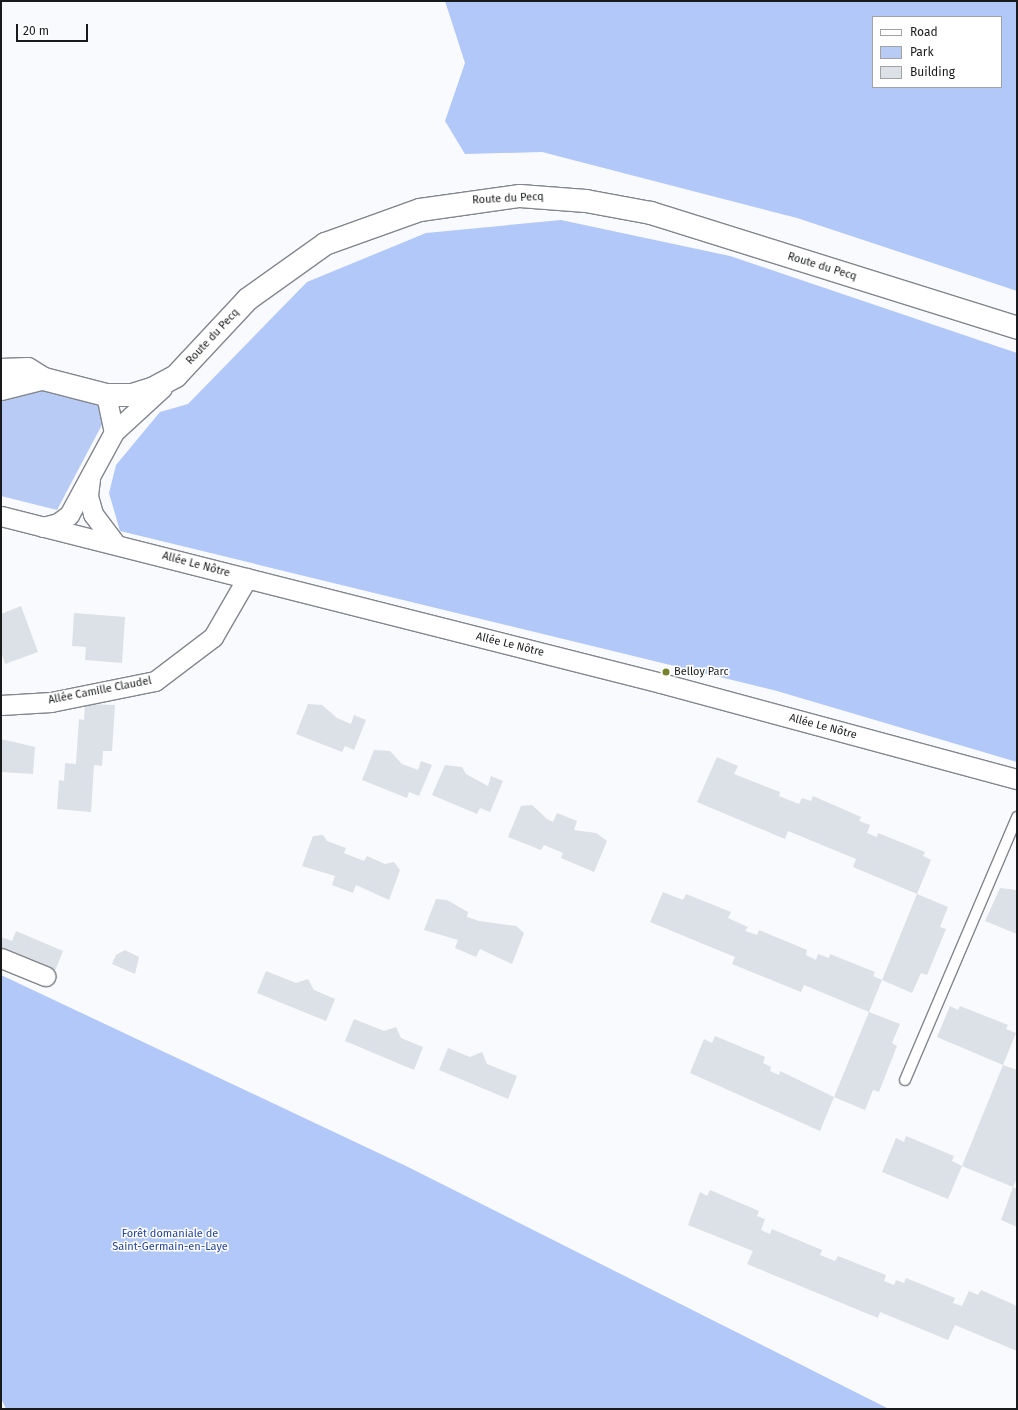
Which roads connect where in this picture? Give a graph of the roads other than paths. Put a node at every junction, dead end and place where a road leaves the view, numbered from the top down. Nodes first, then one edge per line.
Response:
1 (1017, 328) edge
2 (4, 367) edge
3 (176, 376) junction
4 (44, 379) junction
5 (1, 390) edge
6 (106, 395) junction
7 (114, 432) junction
8 (90, 476) junction
9 (1, 516) edge
10 (43, 527) junction
11 (115, 543) junction
12 (247, 578) junction
13 (1, 705) edge
14 (1017, 778) edge
15 (1017, 817) edge
16 (1, 958) edge
17 (45, 976) dead end
18 (906, 1080) dead end

1 - 3 main road, Route du Pecq
2 - 4 main road
3 - 6 main road, Route du Pecq
3 - 7 street
4 - 5 main road
4 - 6 main road, Route du Pecq
6 - 7 street
7 - 8 street
8 - 10 street
8 - 11 street
9 - 10 street, Allée Le Nôtre
10 - 11 street, Allée Le Nôtre
11 - 12 street, Allée Le Nôtre
12 - 13 street, Allée Camille Claudel
12 - 14 street, Allée Le Nôtre
15 - 18 lane
16 - 17 street

